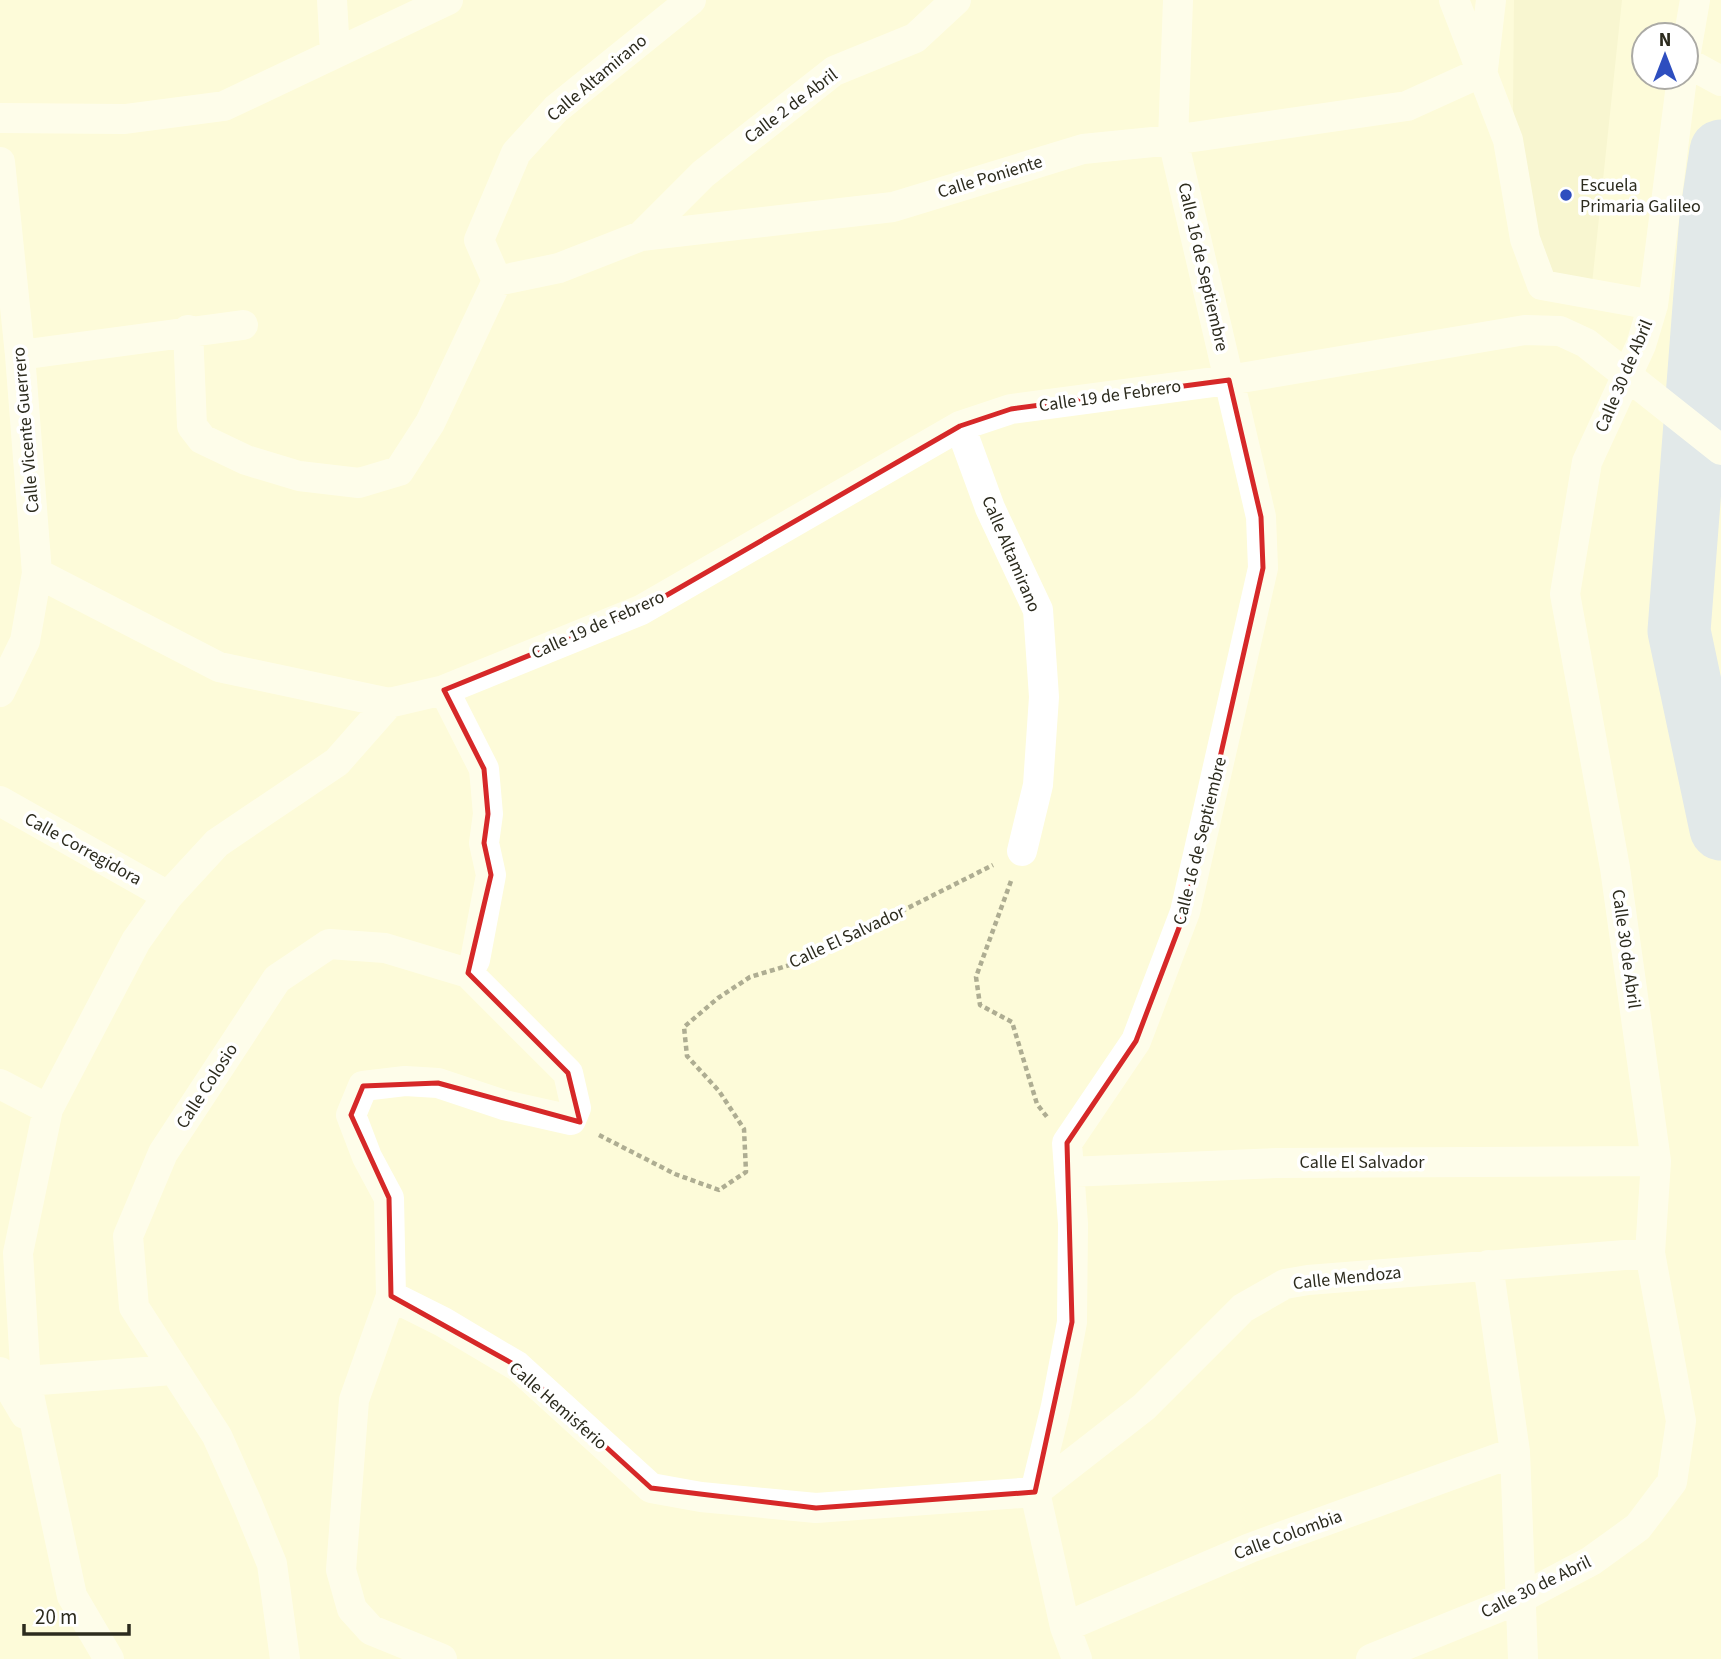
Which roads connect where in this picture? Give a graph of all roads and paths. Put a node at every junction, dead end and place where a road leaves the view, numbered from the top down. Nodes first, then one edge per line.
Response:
1 (332, 0) edge
2 (448, 0) edge
3 (691, 0) edge
4 (956, 0) edge
5 (1178, 0) edge
6 (1454, 0) edge
7 (1491, 0) edge
8 (1695, 0) edge
9 (1691, 21) edge
10 (334, 53) junction
11 (1700, 70) edge
12 (1482, 72) junction
13 (1721, 81) edge
14 (1680, 91) edge
15 (0, 118) edge
16 (1173, 140) junction
17 (0, 162) edge
18 (641, 236) junction
19 (497, 281) junction
20 (1653, 304) junction
21 (243, 325) dead end
22 (188, 330) junction
23 (20, 355) junction
24 (1229, 380) junction
25 (960, 426) junction
26 (1721, 450) edge
27 (37, 573) junction
28 (444, 690) junction
29 (0, 692) edge
30 (389, 703) junction
31 (0, 801) edge
32 (1022, 851) junction
33 (168, 896) junction
34 (468, 973) junction
35 (0, 1084) edge
36 (48, 1109) junction
37 (571, 1120) junction
38 (1068, 1158) junction
39 (1656, 1161) junction
40 (1650, 1253) junction
41 (1488, 1265) junction
42 (391, 1296) junction
43 (172, 1370) junction
44 (13, 1376) edge
45 (1515, 1452) junction
46 (1035, 1492) junction
47 (1519, 1599) junction
48 (1065, 1627) junction
49 (109, 1659) edge
50 (285, 1659) edge
51 (442, 1659) edge
52 (1077, 1659) edge
53 (1371, 1659) edge
54 (1523, 1659) edge

1 - 10 street
2 - 10 street
3 - 19 street, Calle Altamirano
4 - 18 street, Calle 2 de Abril
5 - 16 street, Calle 16 de Septiembre
6 - 12 street
7 - 12 street
8 - 9 street
10 - 15 street
11 - 13 street
12 - 16 street, Calle Poniente
12 - 20 street
14 - 20 street, Calle 30 de Abril
16 - 18 street, Calle Poniente
16 - 24 street, Calle 16 de Septiembre
17 - 23 street, Calle Vicente Guerrero
18 - 19 street, Calle Poniente
19 - 22 street
20 - 39 street, Calle 30 de Abril
21 - 22 street
22 - 23 street
23 - 27 street, Calle Vicente Guerrero
24 - 25 street, Calle 19 de Febrero
24 - 26 street, Calle 19 de Febrero
24 - 38 street, Calle 16 de Septiembre
25 - 28 street, Calle 19 de Febrero
25 - 32 street, Calle Altamirano
27 - 29 street, Calle Vicente Guerrero
27 - 30 street, Calle 19 de Febrero
28 - 30 street, Calle 19 de Febrero
28 - 34 street
30 - 33 street
31 - 33 street, Calle Corregidora
32 - 37 path, Calle El Salvador
32 - 38 path
33 - 36 street
34 - 37 street
34 - 43 street, Calle Colosio
35 - 36 street
36 - 44 street
37 - 42 street
38 - 39 street, Calle El Salvador
38 - 46 street
39 - 40 street, Calle 30 de Abril
40 - 41 street, Calle Mendoza
40 - 47 street, Calle 30 de Abril
41 - 45 street
41 - 46 street, Calle Mendoza
42 - 46 street, Calle Hemisferio
42 - 51 street
43 - 44 street
43 - 50 street, Calle Colosio
44 - 49 street
45 - 47 street
45 - 48 street, Calle Colombia
46 - 48 street
47 - 53 street, Calle 30 de Abril
47 - 54 street
48 - 52 street

